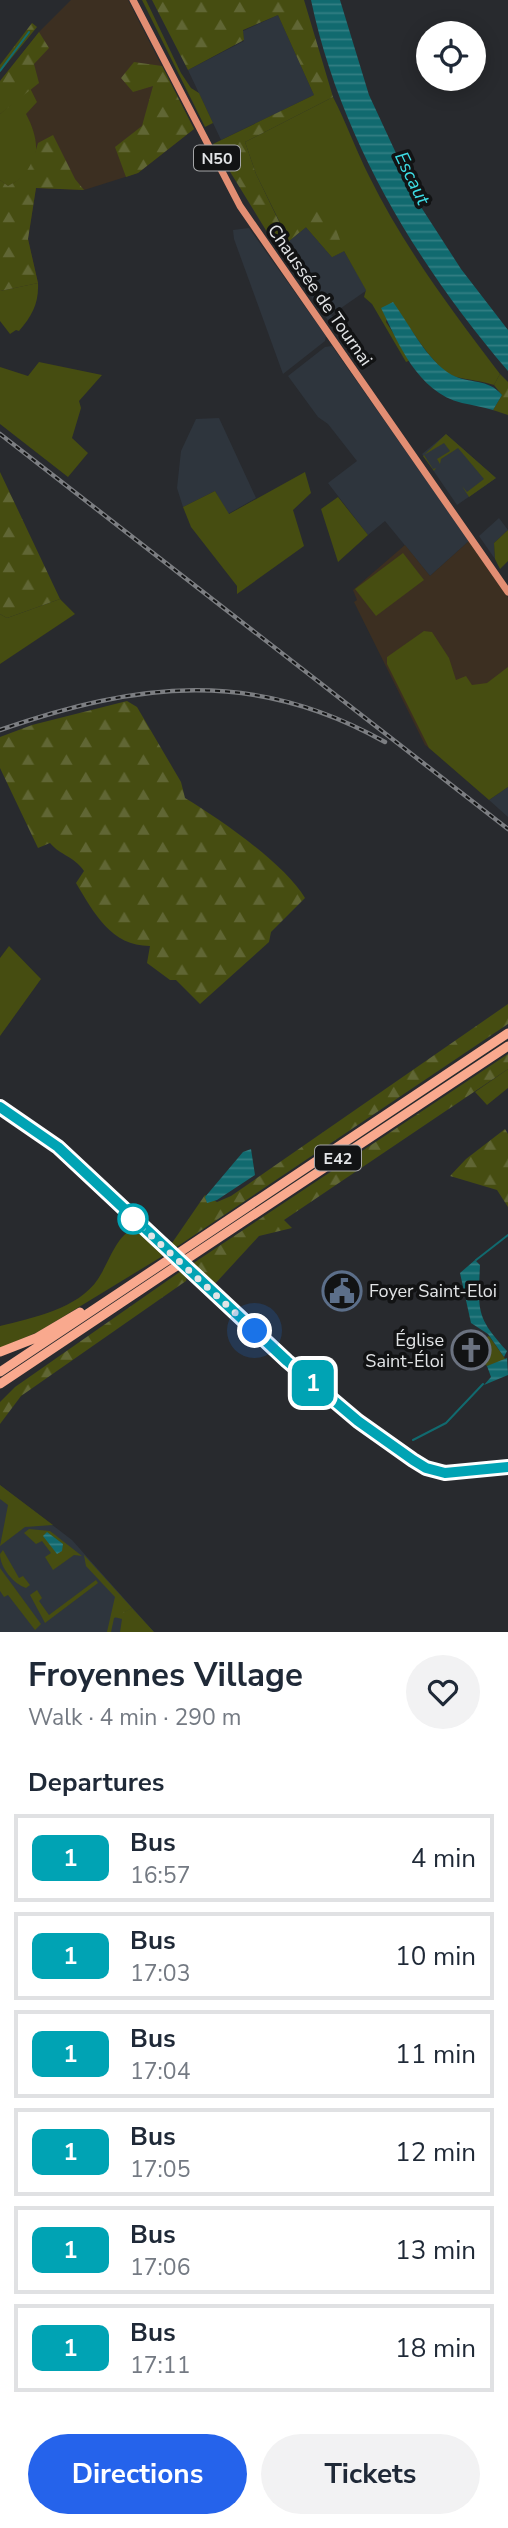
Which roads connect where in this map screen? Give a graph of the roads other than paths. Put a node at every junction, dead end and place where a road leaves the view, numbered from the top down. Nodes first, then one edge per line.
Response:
1 (136, 0) edge
2 (508, 585) edge
3 (508, 592) edge
4 (508, 1034) edge
5 (508, 1046) edge
6 (0, 1107) edge
7 (184, 1256) junction
8 (172, 1264) junction
9 (101, 1304) junction
10 (0, 1352) edge
11 (31, 1364) junction
12 (0, 1372) edge
13 (21, 1376) dead end
14 (0, 1384) edge
15 (508, 1467) edge

1 - 2 main road, Chaussée de Tournai / N50
1 - 3 main road, Chaussée de Tournai / N50
4 - 7 highway, E42
5 - 7 highway, E42
6 - 15 main road
7 - 8 highway, E42, bridge
8 - 9 highway, E42
8 - 11 highway, E42
9 - 10 highway
9 - 12 highway, E42
11 - 13 highway
11 - 14 highway, E42

